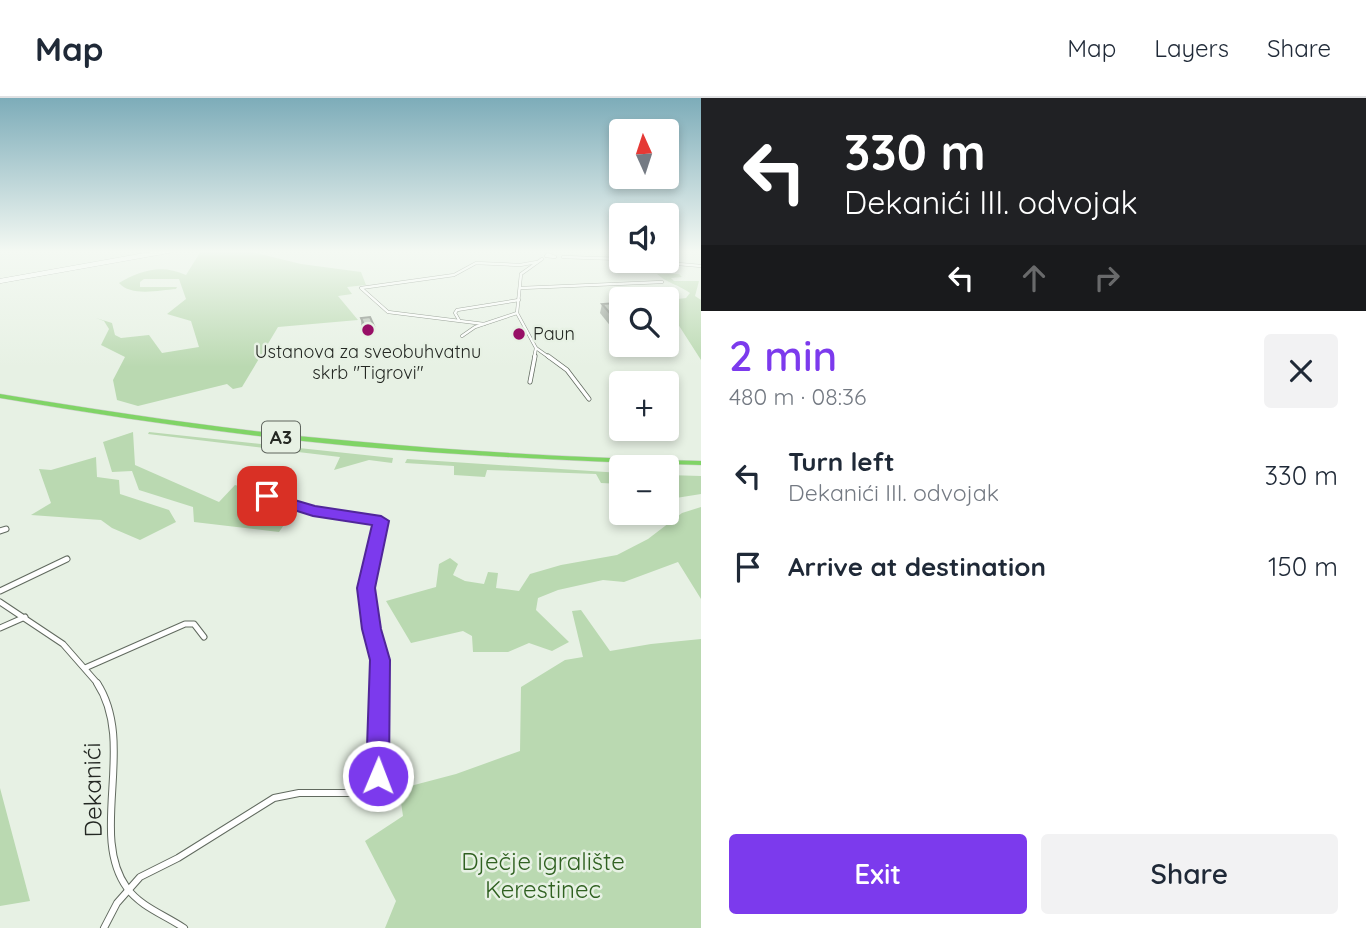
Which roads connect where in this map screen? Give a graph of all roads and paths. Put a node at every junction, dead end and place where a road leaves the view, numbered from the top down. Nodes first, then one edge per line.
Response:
1 (363, 290) edge
2 (522, 290) edge
3 (519, 300) junction
4 (517, 313) junction
5 (460, 320) junction
6 (484, 324) junction
7 (462, 337) dead end
8 (536, 348) junction
9 (530, 382) dead end
10 (0, 398) edge
11 (589, 400) dead end
12 (701, 463) edge
13 (609, 465) edge
14 (679, 467) edge
15 (701, 468) edge
16 (267, 496) dead end
17 (6, 529) dead end
18 (0, 531) edge
19 (67, 559) dead end
20 (0, 591) edge
21 (0, 603) edge
22 (26, 617) junction
23 (0, 628) edge
24 (204, 637) dead end
25 (85, 668) junction
26 (128, 889) junction
27 (104, 928) edge
28 (184, 928) edge

1 - 5 street
2 - 3 street
3 - 4 street
3 - 5 street
4 - 6 street
4 - 8 street
5 - 6 street
6 - 7 street
8 - 9 street
8 - 11 street
10 - 12 highway, A3
10 - 13 highway, A3
14 - 15 highway
16 - 26 street
17 - 18 street
19 - 20 street
21 - 22 street, Dekanići
22 - 23 street
22 - 25 street, Dekanići
24 - 25 street
25 - 26 street, Dekanići
26 - 27 street
26 - 28 street, Dekanići

